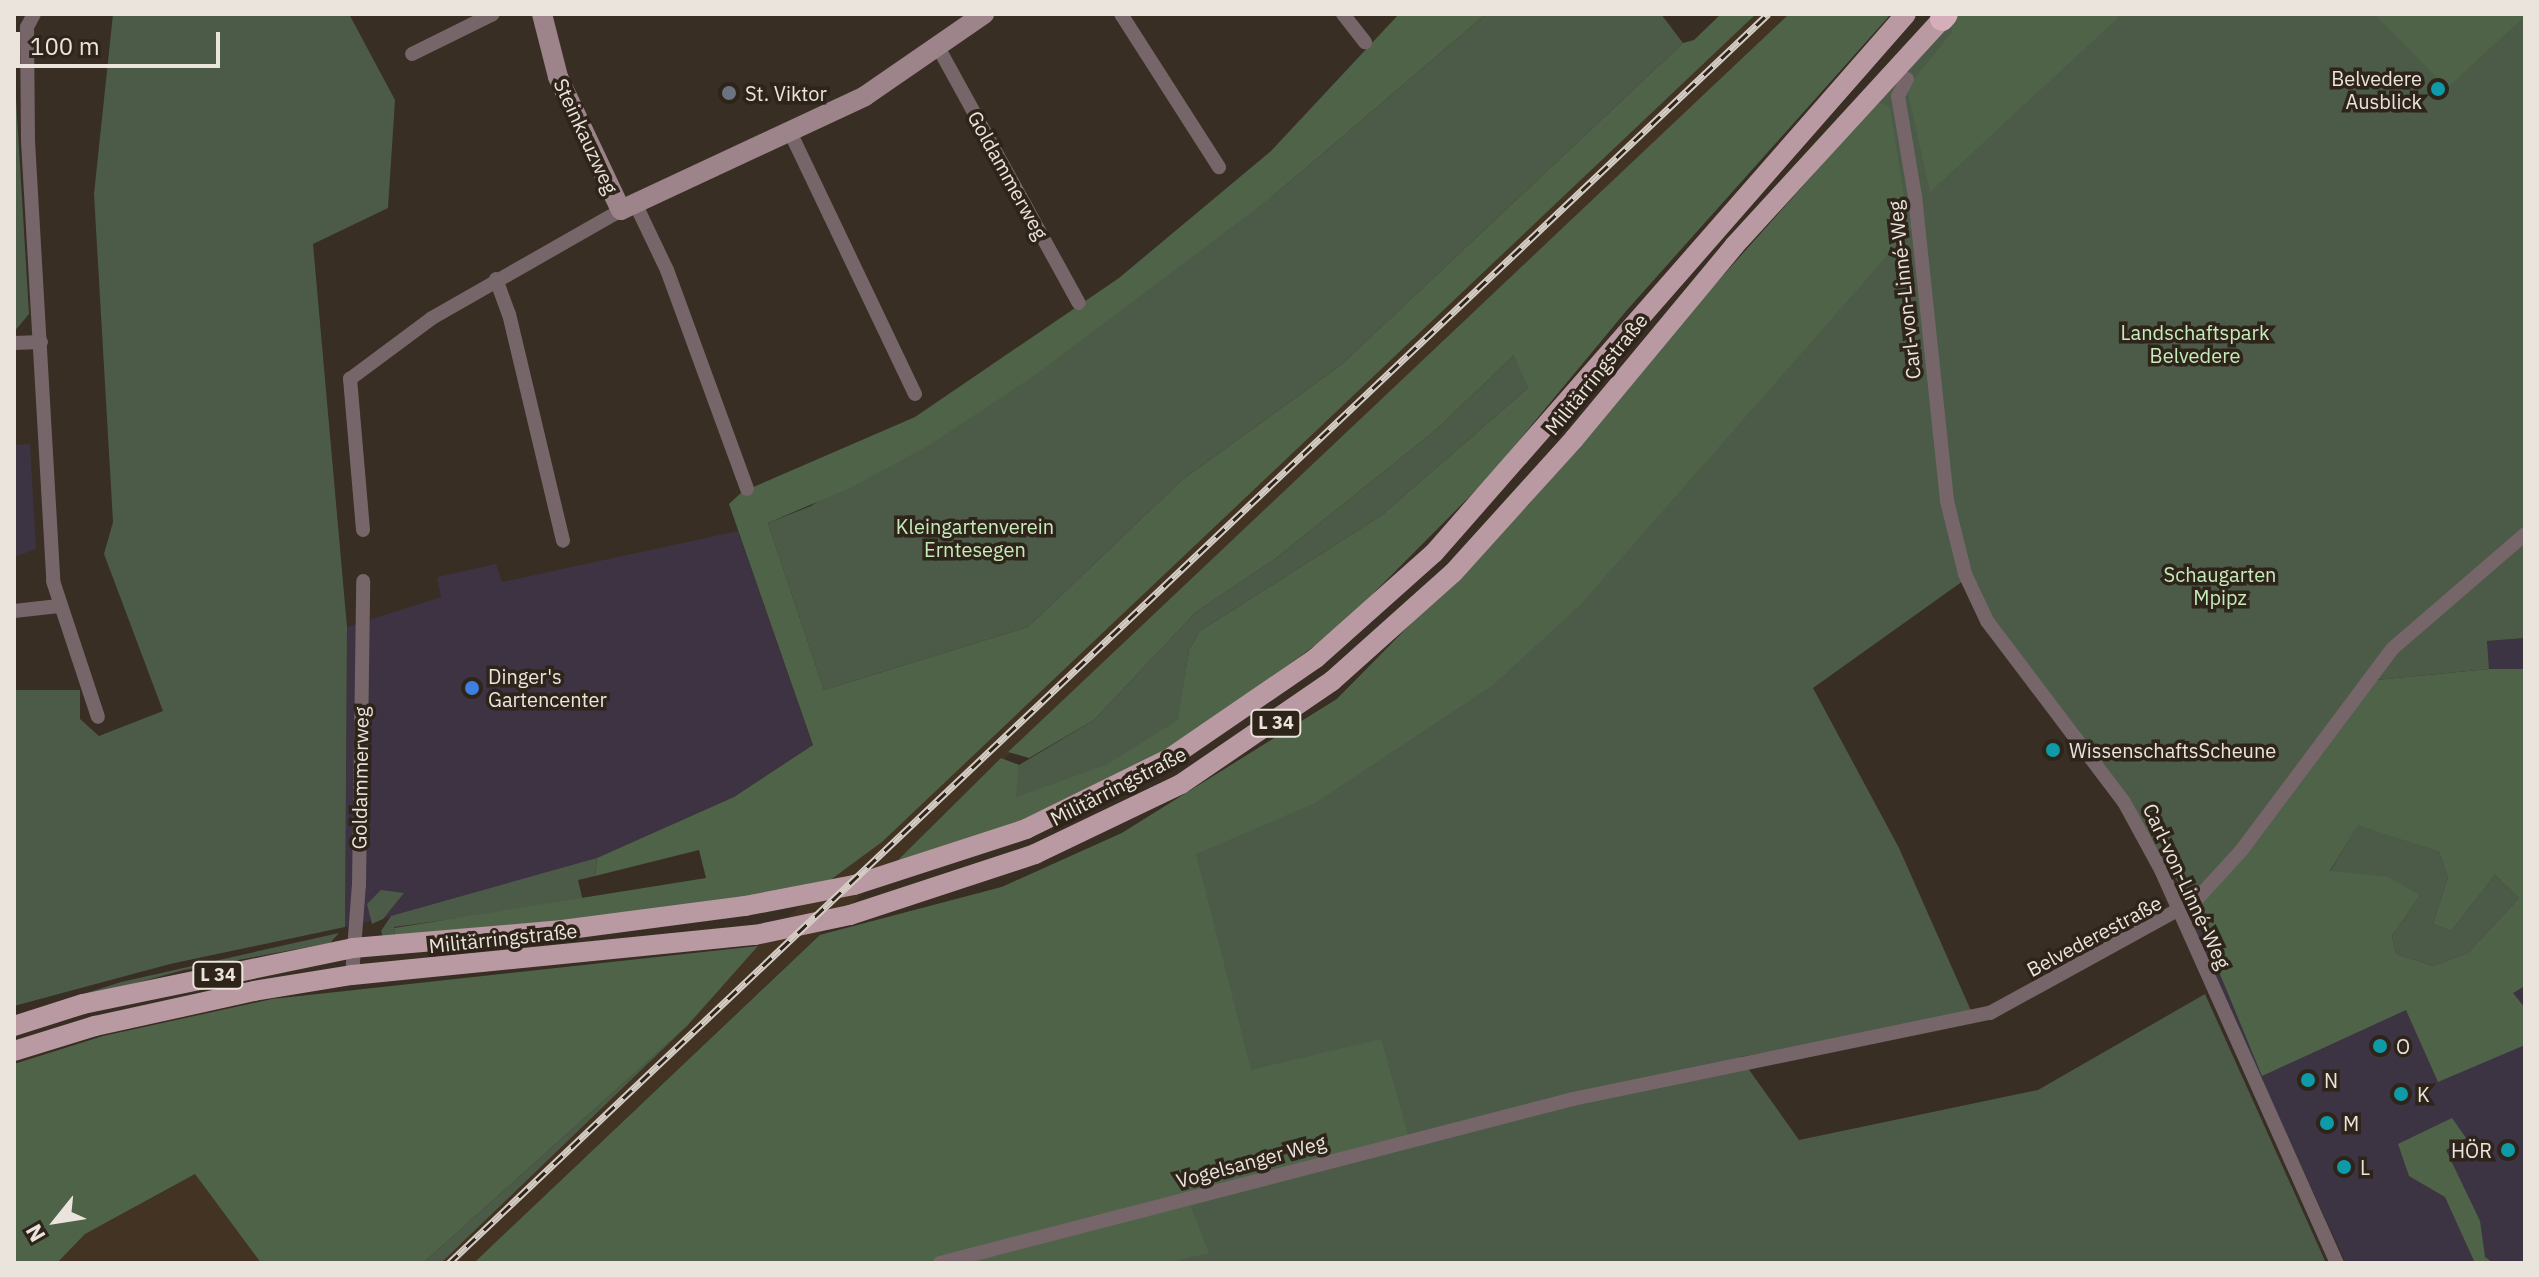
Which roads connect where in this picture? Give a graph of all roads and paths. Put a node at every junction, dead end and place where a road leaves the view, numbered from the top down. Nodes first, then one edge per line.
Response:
1 (34, 14) edge
2 (493, 14) edge
3 (542, 14) edge
4 (984, 14) edge
5 (1121, 14) edge
6 (1343, 14) edge
7 (1906, 14) edge
8 (1944, 16) edge
9 (1365, 42) dead end
10 (938, 47) junction
11 (412, 54) dead end
12 (1907, 79) dead end
13 (791, 134) junction
14 (1219, 167) dead end
15 (628, 207) junction
16 (496, 279) junction
17 (1079, 303) dead end
18 (41, 342) junction
19 (14, 343) edge
20 (915, 394) dead end
21 (747, 489) dead end
22 (363, 530) dead end
23 (2525, 534) edge
24 (563, 541) dead end
25 (363, 581) dead end
26 (59, 606) junction
27 (14, 611) edge
28 (98, 717) dead end
29 (2180, 912) junction
30 (353, 948) junction
31 (352, 975) junction
32 (14, 1026) edge
33 (14, 1051) edge
34 (1573, 1099) joint
35 (940, 1263) edge
36 (2337, 1263) edge

1 - 18 street
2 - 11 street
3 - 15 street, Steinkauzweg
4 - 10 street
5 - 14 street
6 - 9 street
7 - 30 main road, Militärringstraße / L 34
8 - 31 main road, Militärringstraße / L 34
10 - 13 street
10 - 17 street, Goldammerweg
12 - 29 street, Carl-von-Linné-Weg
13 - 15 street
13 - 20 street
15 - 16 street
15 - 21 street
16 - 22 street
16 - 24 street
18 - 19 street
18 - 26 street
23 - 29 street, Belvederestraße
25 - 30 street, Goldammerweg
26 - 27 street
26 - 28 street
29 - 34 street, Belvederestraße
29 - 36 street, Carl-von-Linné-Weg
30 - 31 street, Goldammerweg
30 - 32 main road, Militärringstraße / L 34
31 - 33 main road, Militärringstraße / L 34
34 - 35 street, Vogelsanger Weg

